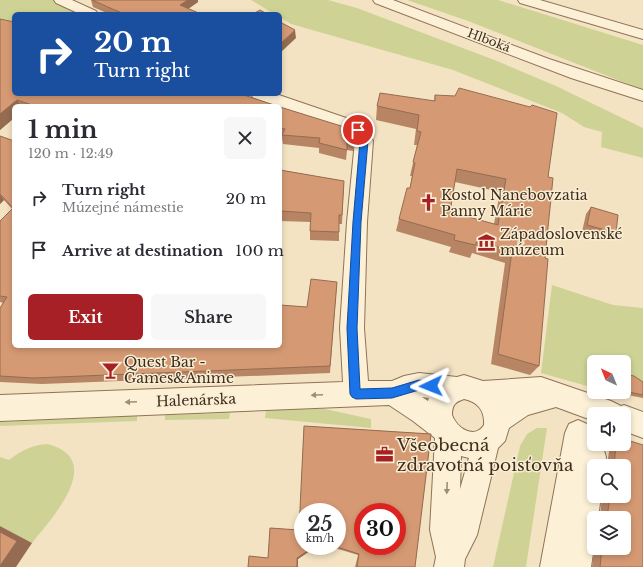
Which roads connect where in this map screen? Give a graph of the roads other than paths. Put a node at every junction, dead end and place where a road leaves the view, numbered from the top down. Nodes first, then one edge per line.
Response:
1 (61, 0) edge
2 (380, 0) edge
3 (525, 0) edge
4 (86, 12) edge
5 (643, 35) edge
6 (598, 82) junction
7 (262, 96) edge
8 (643, 96) edge
9 (643, 110) edge
10 (454, 388) junction
11 (392, 393) junction
12 (482, 393) junction
13 (356, 394) junction
14 (557, 396) junction
15 (590, 407) edge
16 (0, 408) edge
17 (631, 421) edge
18 (643, 425) edge
19 (492, 431) junction
20 (446, 432) junction
21 (578, 433) dead end
22 (593, 457) dead end
23 (450, 562) edge
24 (555, 567) edge
25 (576, 567) edge

1 - 4 street
2 - 6 street, Hlboká
3 - 5 street
6 - 8 street, Hlboká
6 - 9 street, Hlboká
7 - 13 street
10 - 11 street, Halenárska
10 - 12 street
10 - 20 street
11 - 13 street, Halenárska
11 - 20 street
12 - 14 street
12 - 19 street
13 -> 16 street, Halenárska
14 - 15 street
14 - 19 street
17 - 18 street
19 - 20 street
19 - 23 street
20 -> 23 street
21 - 24 street
22 - 25 street

